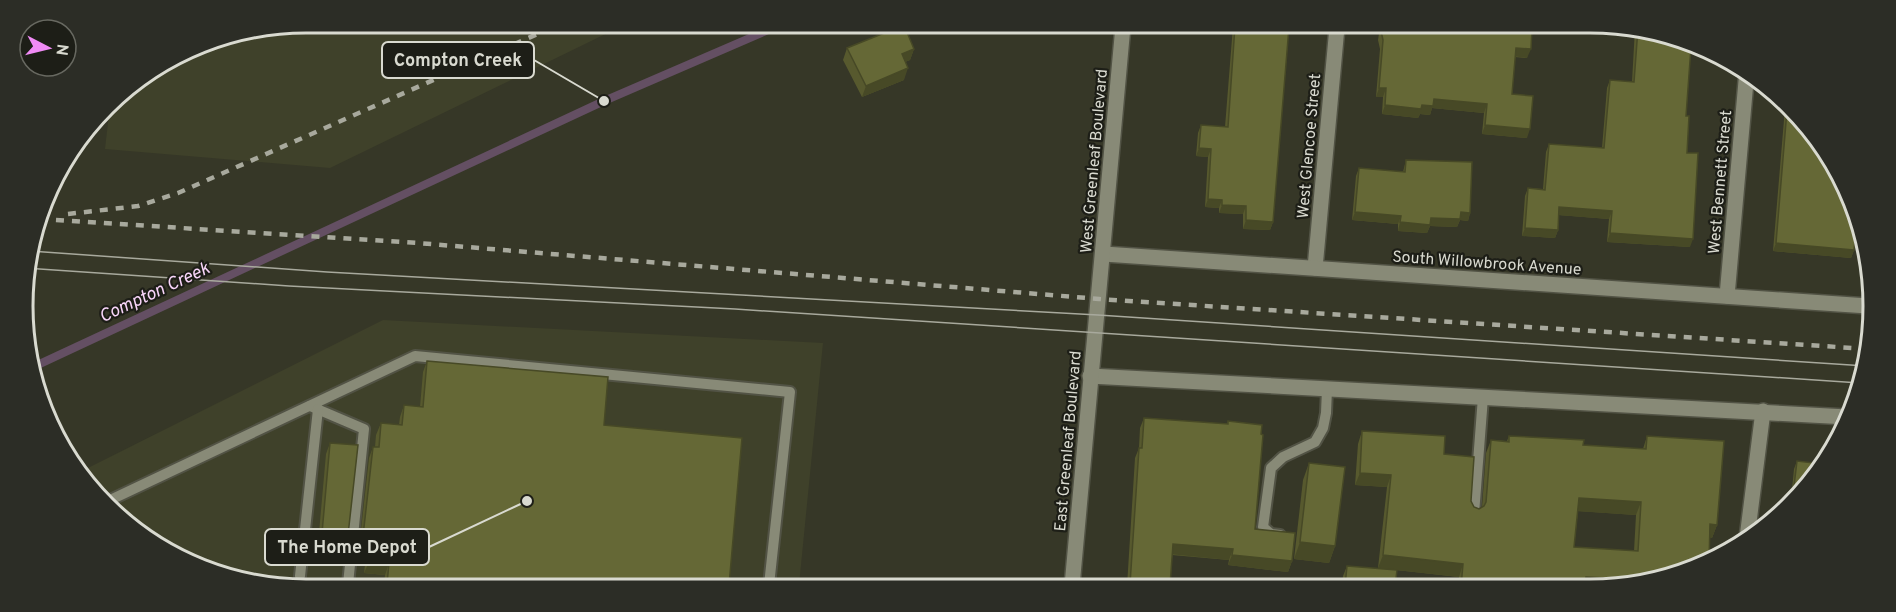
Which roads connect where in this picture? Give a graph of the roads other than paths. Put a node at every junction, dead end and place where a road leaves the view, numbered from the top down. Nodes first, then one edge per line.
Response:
1 (1122, 33) edge
2 (1336, 33) edge
3 (1746, 82) edge
4 (1104, 255) junction
5 (1315, 268) junction
6 (1727, 296) junction
7 (1099, 299) joint
8 (1863, 306) edge
9 (1090, 376) junction
10 (1327, 389) junction
11 (1483, 396) junction
12 (314, 408) junction
13 (1763, 411) junction
14 (1839, 416) edge
15 (113, 499) edge
16 (1474, 514) edge
17 (1748, 529) edge
18 (1285, 535) edge
19 (300, 576) dead end
20 (349, 579) edge
21 (771, 579) edge
22 (1072, 579) edge

1 - 4 street, West Greenleaf Boulevard
2 - 5 street, West Glencoe Street
3 - 6 street, West Bennett Street
4 - 5 street, South Willowbrook Avenue
4 - 7 street, West Greenleaf Boulevard
5 - 6 street, South Willowbrook Avenue
6 - 8 street, South Willowbrook Avenue
7 - 9 street, East Greenleaf Boulevard
9 - 10 street
9 - 22 street, East Greenleaf Boulevard
10 - 11 street
10 - 18 lane
11 - 13 street
11 - 16 lane
12 - 15 lane
12 - 19 lane
12 - 20 lane
12 - 21 lane
13 - 14 street
13 - 17 street

